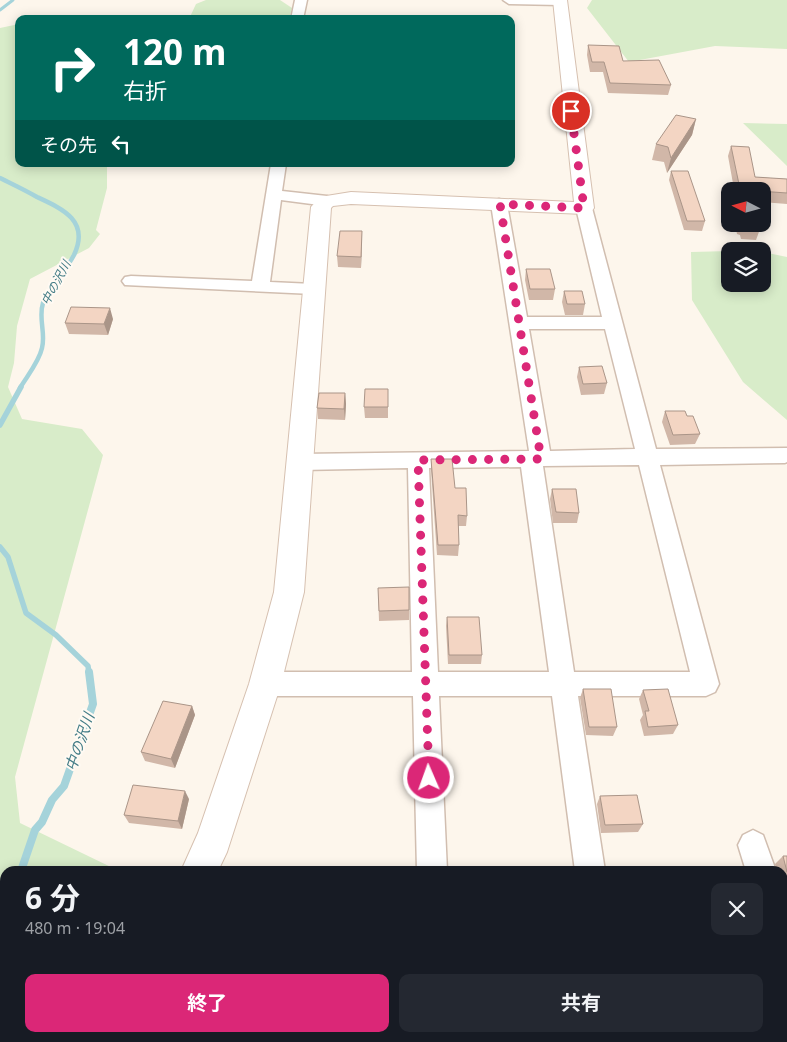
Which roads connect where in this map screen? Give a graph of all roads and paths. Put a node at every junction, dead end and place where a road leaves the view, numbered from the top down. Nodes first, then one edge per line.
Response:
1 (301, 0) edge
2 (509, 0) edge
3 (560, 0) edge
4 (297, 15) edge
5 (278, 167) edge
6 (274, 195) junction
7 (326, 200) junction
8 (500, 204) junction
9 (584, 208) junction
10 (131, 281) dead end
11 (260, 287) junction
12 (313, 289) junction
13 (520, 323) junction
14 (612, 323) junction
15 (785, 455) dead end
16 (648, 457) junction
17 (536, 459) junction
18 (418, 460) junction
19 (300, 462) junction
20 (265, 684) junction
21 (426, 686) junction
22 (563, 686) junction
23 (201, 866) edge
24 (432, 866) edge
25 (589, 866) edge
26 (394, 1042) edge
27 (437, 1042) edge

1 - 4 street
2 - 3 street
3 - 9 street
5 - 6 street
6 - 7 street
6 - 11 street
7 - 8 street
7 - 12 street
8 - 9 street
8 - 13 street
9 - 14 street
10 - 11 street
11 - 12 street
12 - 19 street
13 - 14 street
13 - 17 street
14 - 16 street
15 - 16 street
16 - 17 street
16 - 22 street
17 - 18 street
17 - 22 street
18 - 19 street
18 - 21 street
19 - 20 street
20 - 21 street
20 - 23 street
21 - 22 street
21 - 24 street
22 - 25 street
26 - 27 street

